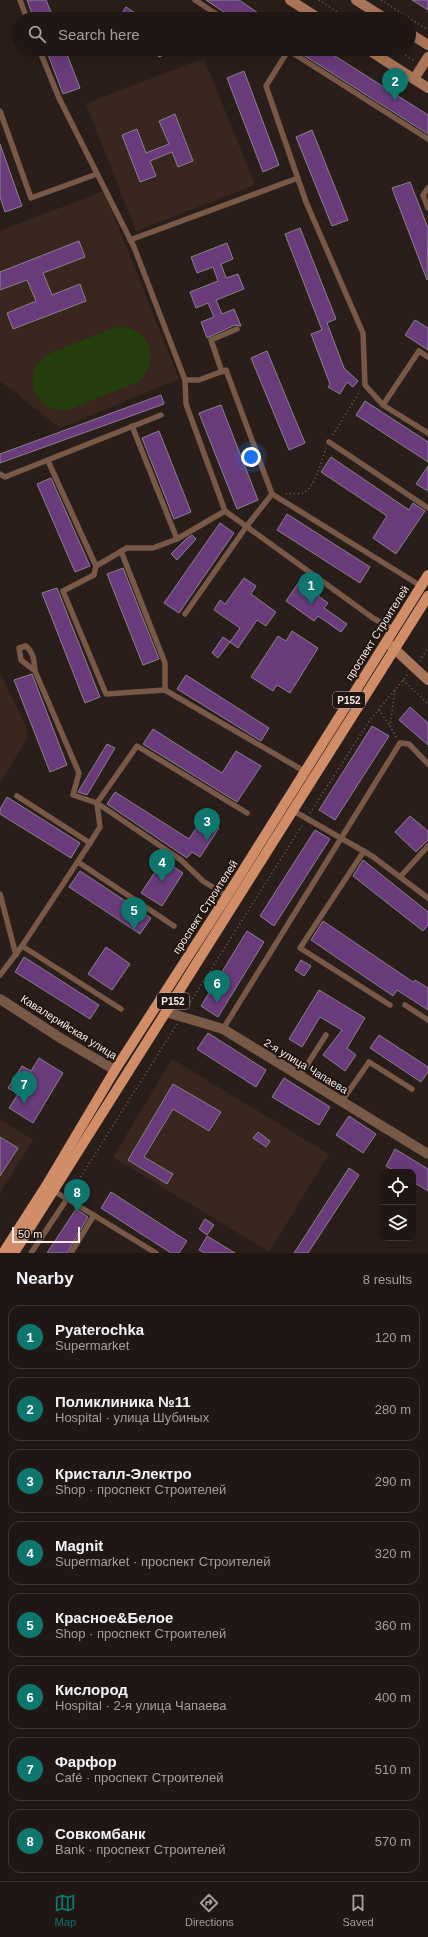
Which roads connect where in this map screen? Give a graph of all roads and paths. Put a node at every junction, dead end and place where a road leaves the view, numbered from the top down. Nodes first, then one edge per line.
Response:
1 (20, 0) edge
2 (195, 0) edge
3 (290, 0) edge
4 (319, 0) edge
5 (356, 0) edge
6 (381, 0) edge
7 (24, 12) edge
8 (213, 12) edge
9 (304, 12) edge
10 (337, 12) edge
11 (375, 12) edge
12 (400, 12) edge
13 (416, 22) edge
14 (428, 30) edge
15 (416, 37) edge
16 (428, 45) edge
17 (42, 56) edge
18 (284, 56) edge
19 (299, 56) edge
20 (378, 56) edge
21 (406, 56) edge
22 (428, 57) edge
23 (422, 66) junction
24 (414, 79) junction
25 (428, 88) edge
26 (0, 111) edge
27 (428, 139) edge
28 (97, 174) junction
29 (298, 178) junction
30 (428, 188) edge
31 (428, 208) edge
32 (130, 240) junction
33 (237, 329) dead end
34 (428, 357) edge
35 (222, 372) junction
36 (185, 380) junction
37 (364, 385) junction
38 (383, 404) junction
39 (161, 415) dead end
40 (132, 426) junction
41 (428, 433) edge
42 (329, 442) junction
43 (48, 461) junction
44 (0, 474) edge
45 (272, 494) junction
46 (428, 508) edge
47 (225, 511) junction
48 (246, 526) junction
49 (178, 539) junction
50 (121, 551) junction
51 (96, 566) junction
52 (428, 575) edge
53 (421, 586) junction
54 (428, 596) edge
55 (185, 614) dead end
56 (393, 629) junction
57 (386, 642) junction
58 (395, 649) junction
59 (35, 671) dead end
60 (404, 680) dead end
61 (428, 680) edge
62 (399, 685) dead end
63 (165, 690) junction
64 (395, 690) junction
65 (428, 704) edge
66 (379, 710) junction
67 (390, 726) junction
68 (400, 743) junction
69 (428, 764) edge
70 (304, 771) junction
71 (17, 796) dead end
72 (97, 803) junction
73 (292, 810) junction
74 (247, 813) dead end
75 (307, 818) junction
76 (341, 836) junction
77 (90, 843) junction
78 (428, 846) edge
79 (364, 851) junction
80 (78, 862) junction
81 (400, 876) junction
82 (0, 894) edge
83 (227, 896) junction
84 (428, 898) edge
85 (174, 926) dead end
86 (22, 946) junction
87 (16, 955) junction
88 (0, 975) edge
89 (0, 999) edge
90 (156, 1005) junction
91 (390, 1005) dead end
92 (405, 1005) dead end
93 (121, 1009) dead end
94 (166, 1012) junction
95 (182, 1017) junction
96 (428, 1020) edge
97 (223, 1029) junction
98 (326, 1036) dead end
99 (115, 1070) junction
100 (125, 1076) junction
101 (300, 1076) junction
102 (412, 1089) dead end
103 (342, 1102) junction
104 (428, 1154) edge
105 (54, 1191) junction
106 (67, 1199) junction
107 (94, 1215) junction
108 (2, 1253) edge
109 (14, 1253) edge
110 (31, 1253) edge
111 (71, 1253) edge
112 (156, 1253) edge

1 - 7 lane
2 - 8 lane
3 - 9 main road
4 - 10 path
5 - 11 main road
6 - 12 path
13 - 14 path
15 - 16 main road
17 - 28 lane
18 - 29 lane
19 - 27 lane
20 - 24 main road
21 - 23 path
22 - 23 main road
23 - 24 main road
24 - 25 main road
26 - 28 lane
28 - 32 lane
29 - 32 lane
29 - 37 lane
30 - 31 lane
32 - 36 lane
33 - 35 lane
34 - 38 lane
35 - 36 lane
35 - 45 lane
36 - 47 lane
37 - 38 lane
37 - 42 path
38 - 41 lane
39 - 40 lane
40 - 43 lane
40 - 49 lane
42 - 45 path
42 - 46 lane
43 - 44 lane
43 - 51 lane
45 - 48 lane
45 - 53 lane
47 - 48 lane
47 - 49 lane
48 - 55 lane
48 - 56 lane
49 - 50 lane
50 - 51 lane
50 - 63 lane
51 - 63 lane
52 - 53 main road, проспект Строителей / Р152
53 - 56 main road, проспект Строителей / Р152
54 - 58 main road, проспект Строителей / Р152
56 - 57 main road, проспект Строителей / Р152
57 - 58 main road
57 - 70 main road, проспект Строителей / Р152
58 - 61 main road
58 - 73 main road, проспект Строителей / Р152
59 - 72 lane
60 - 65 path
62 - 64 path
63 - 70 lane
64 - 66 path
64 - 67 path
66 - 67 path
66 - 75 path
67 - 68 path
68 - 69 lane
68 - 76 lane
70 - 83 main road, проспект Строителей / Р152
71 - 77 lane
72 - 74 lane
72 - 77 lane
72 - 83 lane
73 - 75 lane
73 - 94 main road, проспект Строителей / Р152
75 - 76 lane
75 - 95 path
76 - 79 lane
76 - 97 lane
77 - 80 lane
78 - 81 lane
79 - 81 lane
79 - 91 lane
80 - 85 lane
80 - 86 lane
81 - 84 lane
82 - 87 lane
83 - 90 main road, проспект Строителей / Р152
86 - 87 lane
86 - 93 lane
87 - 88 lane
89 - 99 street, Кавалерийская улица
90 - 94 main road
90 - 99 main road, проспект Строителей / Р152
92 - 96 lane
94 - 95 street, 2-я улица Чапаева
94 - 100 main road, проспект Строителей / Р152
95 - 97 street, 2-я улица Чапаева
95 - 106 path
97 - 101 street, 2-я улица Чапаева
98 - 101 lane
99 - 100 main road, Кавалерийская улица
99 - 108 main road, проспект Строителей / Р152
100 - 105 main road, проспект Строителей / Р152
101 - 103 street, 2-я улица Чапаева
102 - 103 lane
103 - 104 street, 2-я улица Чапаева
105 - 106 lane
105 - 109 main road, проспект Строителей / Р152
106 - 107 lane
106 - 110 lane
107 - 111 lane
107 - 112 lane

